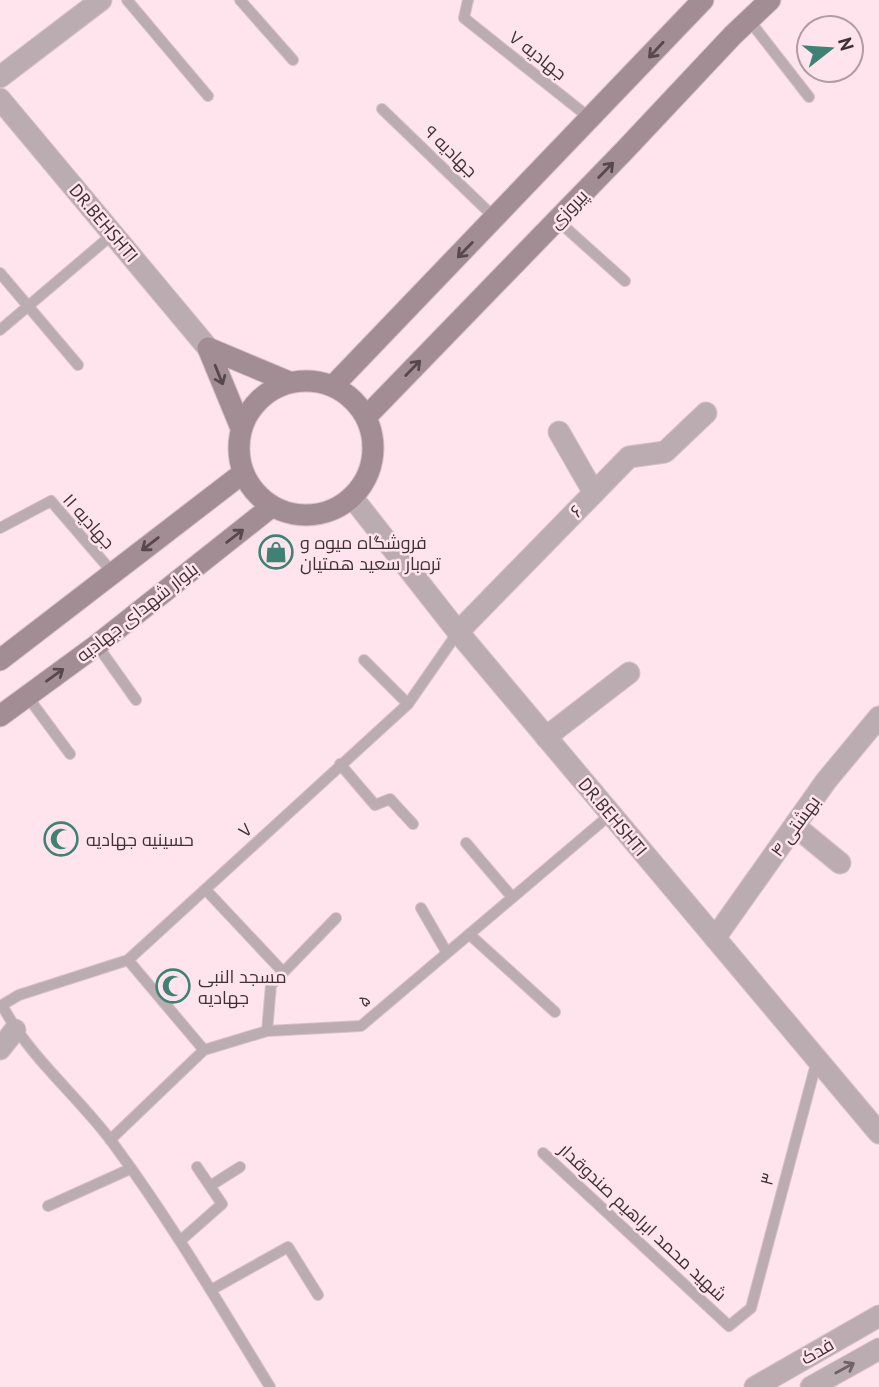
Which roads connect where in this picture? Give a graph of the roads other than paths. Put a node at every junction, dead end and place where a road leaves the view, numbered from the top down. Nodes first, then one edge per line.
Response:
1 (101, 0) edge
2 (127, 0) edge
3 (240, 0) edge
4 (468, 0) edge
5 (703, 0) edge
6 (770, 0) edge
7 (749, 20) junction
8 (293, 60) dead end
9 (0, 77) edge
10 (208, 96) dead end
11 (809, 97) dead end
12 (0, 99) edge
13 (382, 109) dead end
14 (591, 118) junction
15 (495, 218) junction
16 (557, 220) junction
17 (113, 234) junction
18 (0, 273) edge
19 (625, 281) dead end
20 (29, 305) junction
21 (0, 330) edge
22 (208, 348) junction
23 (78, 365) dead end
24 (289, 383) junction
25 (333, 386) junction
26 (706, 413) dead end
27 (366, 417) junction
28 (241, 428) junction
29 (559, 432) dead end
30 (243, 473) junction
31 (594, 493) junction
32 (352, 497) junction
33 (271, 506) junction
34 (0, 528) edge
35 (113, 573) junction
36 (458, 632) junction
37 (97, 645) junction
38 (0, 660) edge
39 (364, 660) dead end
40 (629, 673) dead end
41 (27, 696) junction
42 (136, 700) dead end
43 (408, 704) junction
44 (0, 716) edge
45 (879, 717) edge
46 (546, 737) junction
47 (70, 754) dead end
48 (340, 764) junction
49 (611, 814) junction
50 (413, 824) dead end
51 (795, 826) junction
52 (466, 843) dead end
53 (840, 863) dead end
54 (206, 890) junction
55 (512, 897) junction
56 (421, 908) dead end
57 (336, 918) dead end
58 (469, 934) junction
59 (715, 938) junction
60 (447, 953) junction
61 (128, 960) junction
62 (283, 972) junction
63 (555, 1012) dead end
64 (15, 1030) junction
65 (267, 1031) junction
66 (0, 1049) edge
67 (204, 1050) junction
68 (817, 1060) junction
69 (879, 1133) edge
70 (110, 1140) junction
71 (543, 1153) dead end
72 (197, 1167) dead end
73 (240, 1167) dead end
74 (130, 1169) junction
75 (210, 1186) junction
76 (48, 1206) dead end
77 (180, 1241) junction
78 (211, 1290) junction
79 (318, 1295) dead end
80 (751, 1308) joint
81 (879, 1316) edge
82 (879, 1349) edge
83 (270, 1387) edge
84 (755, 1387) edge
85 (811, 1387) edge

1 - 9 street
2 - 10 lane
3 - 8 lane
4 - 14 lane, جهادیه ۷
5 -> 14 main road
6 - 7 main road, پیروزی
7 - 11 lane
16 -> 7 main road, پیروزی
12 - 17 street, DR.BEHSHTI
13 - 15 lane, جهادیه ۹
14 - 15 main road
15 -> 25 main road
16 - 19 lane
27 -> 16 main road, پیروزی
17 - 20 lane
17 - 22 street, DR.BEHSHTI
18 - 20 lane
20 - 21 lane
20 - 23 lane
22 - 24 main road
22 -> 28 main road
24 - 25 main road
24 - 28 main road
25 - 27 main road
26 - 31 street, ۶
27 - 32 main road
28 - 30 main road
29 - 31 street
30 - 33 main road
30 -> 35 main road
31 - 36 street, ۶
32 - 33 main road
32 - 36 street, DR.BEHSHTI
37 -> 33 main road, بلوار شهدای جهادیه
34 - 35 lane, جهادیه ۱۱
35 - 38 main road
36 - 43 lane, ۷
36 - 46 street, DR.BEHSHTI
41 -> 37 main road, بلوار شهدای جهادیه
37 - 42 lane
39 - 43 lane
40 - 46 street
41 - 44 main road, بلوار شهدای جهادیه
41 - 47 lane
43 - 48 lane, ۷
45 - 51 street, بهشتی ۴
46 - 49 street, DR.BEHSHTI
48 - 50 lane
48 - 54 lane, ۷
49 - 55 lane, ۵
49 - 59 street, DR.BEHSHTI
51 - 53 street
51 - 59 street, بهشتی ۴
52 - 55 lane
54 - 61 lane, ۷
54 - 62 lane
55 - 58 lane, ۵
56 - 60 lane
57 - 62 lane
58 - 60 lane, ۵
58 - 63 lane
59 - 68 street, DR.BEHSHTI
60 - 65 lane, ۵
61 - 64 lane
61 - 67 lane
62 - 65 lane
64 - 66 street
64 - 70 lane
65 - 67 lane, ۵
67 - 70 lane, ۵
68 - 69 street, DR.BEHSHTI
68 - 80 lane, ۳
70 - 74 lane
71 - 80 lane, شهید محمد ابراهیم صندوقدار
72 - 75 lane
73 - 75 lane
74 - 76 lane
74 - 77 lane
75 - 77 lane
77 - 78 lane
78 - 79 lane
78 - 83 lane
81 - 84 street, فدک
85 -> 82 street, فدک

